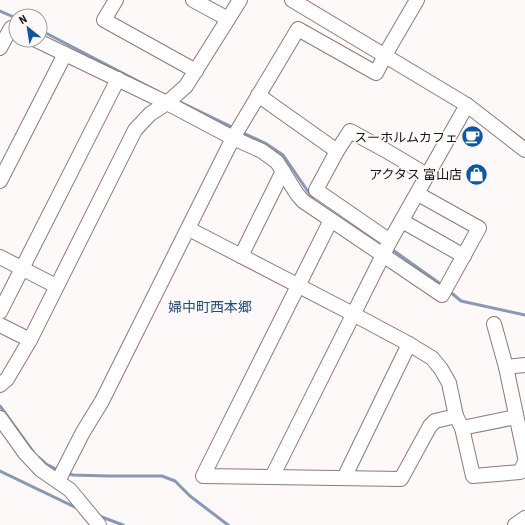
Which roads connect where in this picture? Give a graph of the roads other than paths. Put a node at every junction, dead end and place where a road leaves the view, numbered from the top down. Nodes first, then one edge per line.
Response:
1 (116, 0) edge
2 (194, 0) edge
3 (240, 0) edge
4 (292, 0) edge
5 (417, 0) edge
6 (228, 19) junction
7 (8, 33) edge
8 (48, 46) edge
9 (0, 48) edge
10 (65, 54) junction
11 (384, 56) junction
12 (196, 71) junction
13 (118, 79) junction
14 (258, 95) junction
15 (167, 103) junction
16 (467, 105) junction
17 (233, 138) junction
18 (525, 150) edge
19 (336, 151) junction
20 (282, 170) junction
21 (427, 175) junction
22 (0, 181) edge
23 (418, 194) junction
24 (331, 220) junction
25 (402, 221) junction
26 (189, 229) junction
27 (390, 241) junction
28 (383, 255) junction
29 (240, 256) junction
30 (464, 256) junction
31 (0, 257) edge
32 (23, 269) junction
33 (56, 286) junction
34 (296, 286) junction
35 (0, 312) edge
36 (353, 314) junction
37 (494, 324) dead end
38 (0, 325) edge
39 (30, 340) junction
40 (409, 344) junction
41 (525, 365) edge
42 (506, 367) junction
43 (0, 385) edge
44 (516, 417) junction
45 (0, 418) edge
46 (459, 422) junction
47 (525, 457) edge
48 (525, 462) edge
49 (272, 477) junction
50 (344, 478) junction
51 (58, 481) junction
52 (525, 518) edge
53 (99, 525) edge
54 (515, 525) edge

1 - 12 street
2 - 6 street
3 - 6 street
4 - 11 street
5 - 11 street
6 - 12 street
7 - 9 street
8 - 10 street
10 - 13 street
10 - 22 street
11 - 14 street
11 - 16 street
12 - 15 street
13 - 15 street
13 - 32 street
14 - 17 street
14 - 19 street
15 - 17 street
15 - 33 street
16 - 18 street
16 - 21 street
17 - 20 street
17 - 26 street
19 - 21 street
19 - 27 street
20 - 24 street
20 - 29 street
21 - 23 street
23 - 25 street
23 - 30 street
24 - 28 street
24 - 34 street
25 - 27 street
25 - 30 street
26 - 29 street
26 - 51 street
27 - 28 street
28 - 30 street
28 - 36 street
29 - 34 street
31 - 32 street
32 - 33 street
32 - 35 street
33 - 39 street
34 - 36 street
34 - 49 street
36 - 40 street
36 - 49 street
37 - 42 street
38 - 39 street
39 - 43 street
40 - 46 street
40 - 50 street
41 - 42 street
42 - 44 street
44 - 46 street
44 - 47 street
45 - 51 street
46 - 48 street
46 - 50 street
49 - 50 street
51 - 53 street
52 - 54 street

